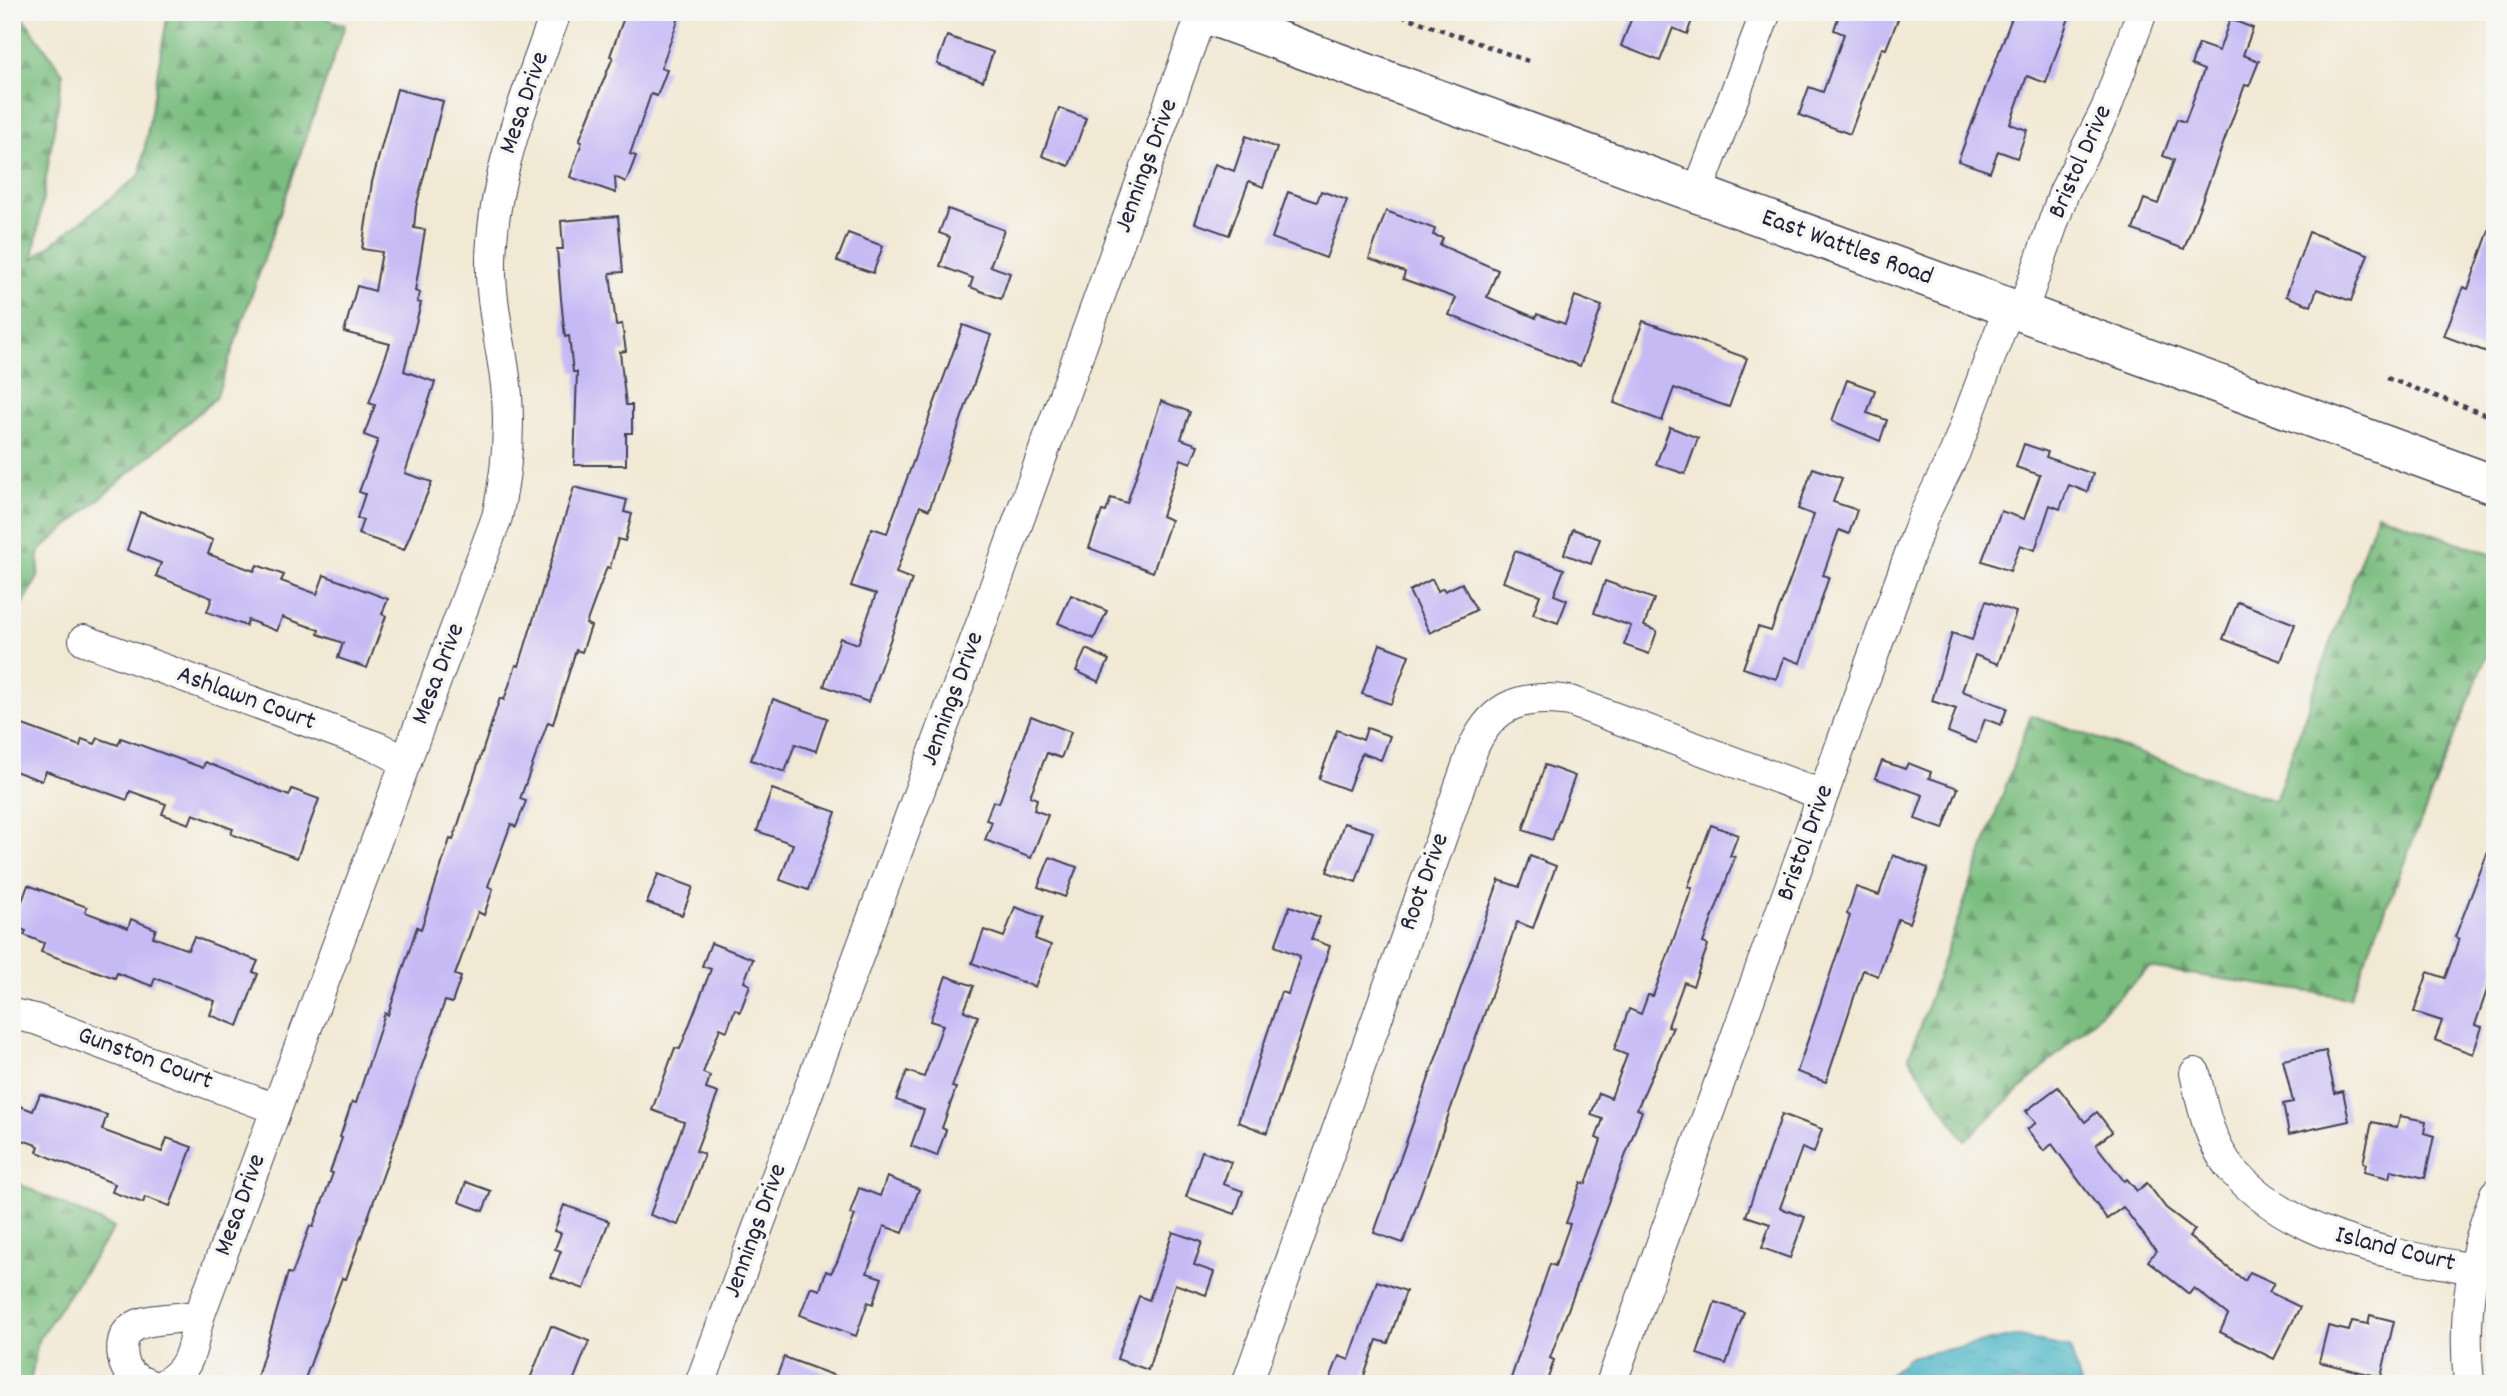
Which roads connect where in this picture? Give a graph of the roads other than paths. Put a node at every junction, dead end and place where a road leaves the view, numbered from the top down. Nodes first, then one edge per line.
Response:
1 (556, 12) edge
2 (1766, 12) edge
3 (2142, 12) edge
4 (1201, 13) edge
5 (1698, 194) junction
6 (2016, 309) junction
7 (2495, 485) edge
8 (84, 640) dead end
9 (406, 762) junction
10 (1823, 795) junction
11 (12, 1013) edge
12 (2195, 1073) dead end
13 (276, 1109) junction
14 (2495, 1194) edge
15 (2473, 1269) junction
16 (200, 1314) junction
17 (148, 1384) edge
18 (164, 1384) edge
19 (700, 1384) edge
20 (1247, 1384) edge
21 (1611, 1384) edge
22 (2469, 1384) edge

1 - 9 street, Mesa Drive
2 - 5 street
3 - 6 street, Bristol Drive
4 - 5 main road, East Wattles Road
4 - 19 street, Jennings Drive
5 - 6 main road, East Wattles Road
6 - 7 main road, East Wattles Road
6 - 10 street, Bristol Drive
8 - 9 street, Ashlawn Court
9 - 13 street, Mesa Drive
10 - 20 street, Root Drive
10 - 21 street, Bristol Drive
11 - 13 street, Gunston Court
12 - 15 street, Island Court
13 - 16 street, Mesa Drive
14 - 15 street
15 - 22 street
16 - 17 street
16 - 18 street, Mesa Drive

